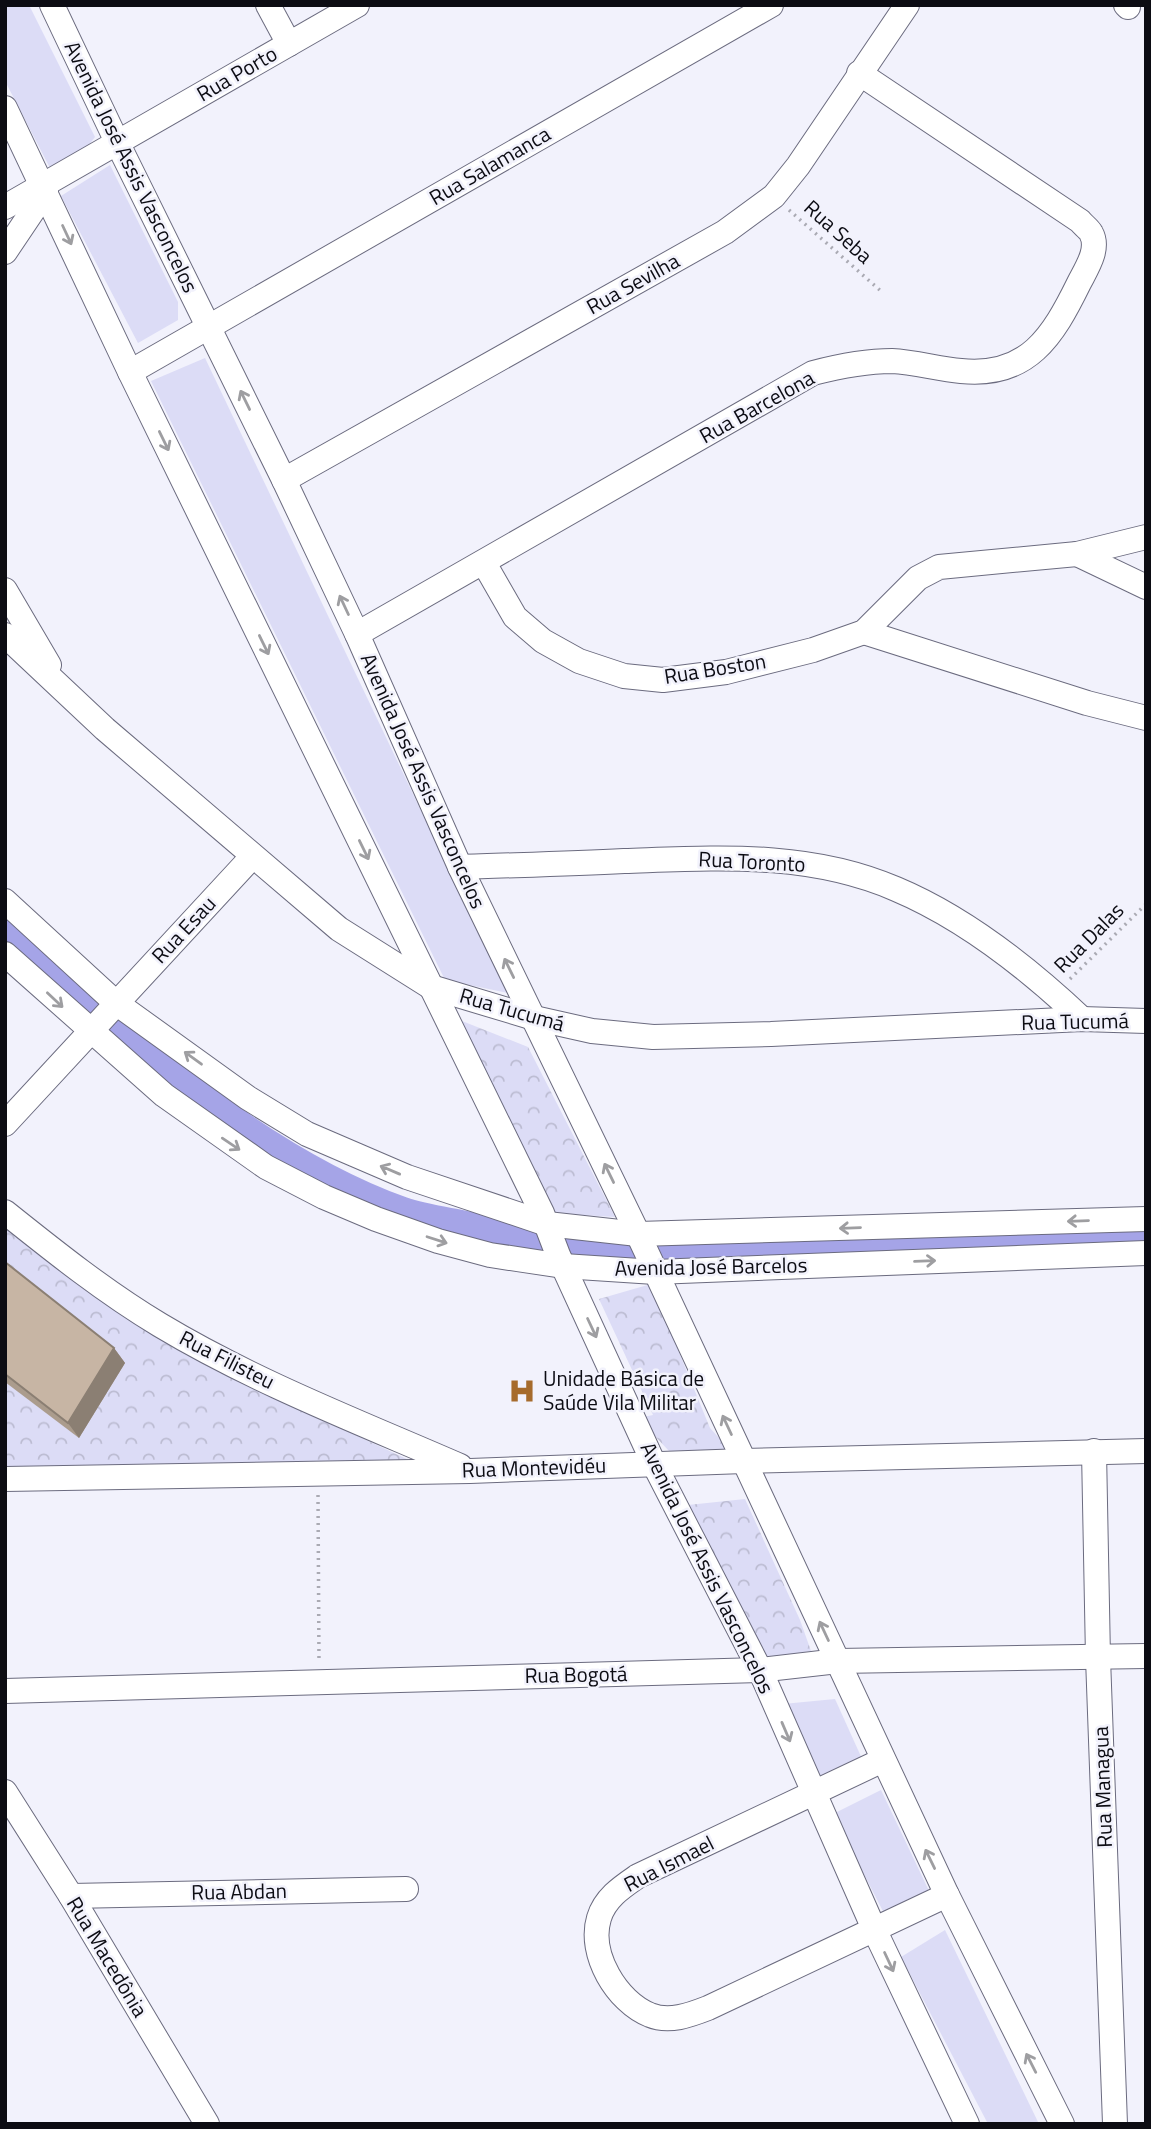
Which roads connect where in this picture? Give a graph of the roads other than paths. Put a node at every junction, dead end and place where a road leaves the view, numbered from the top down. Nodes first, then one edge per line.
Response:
1 (52, 5) edge
2 (268, 5) edge
3 (357, 5) edge
4 (771, 5) edge
5 (907, 5) edge
6 (289, 44) junction
7 (859, 73) junction
8 (5, 108) edge
9 (118, 144) junction
10 (45, 189) junction
11 (5, 207) edge
12 (5, 252) edge
13 (209, 328) junction
14 (130, 372) junction
15 (284, 480) junction
16 (1146, 537) edge
17 (1077, 554) junction
18 (484, 563) junction
19 (1146, 587) edge
20 (6, 593) edge
21 (864, 632) junction
22 (357, 634) junction
23 (5, 635) edge
24 (64, 691) junction
25 (1146, 718) edge
26 (253, 856) junction
27 (460, 867) junction
28 (5, 901) edge
29 (5, 954) edge
30 (431, 987) junction
31 (103, 1016) junction
32 (534, 1018) junction
33 (1082, 1019) junction
34 (1146, 1020) edge
35 (5, 1124) edge
36 (5, 1212) edge
37 (1146, 1219) edge
38 (555, 1246) junction
39 (646, 1251) junction
40 (1146, 1253) edge
41 (1094, 1451) junction
42 (1146, 1451) edge
43 (744, 1461) junction
44 (654, 1464) junction
45 (470, 1471) junction
46 (5, 1479) edge
47 (1146, 1656) edge
48 (1098, 1658) junction
49 (838, 1661) junction
50 (760, 1670) junction
51 (5, 1691) edge
52 (883, 1760) junction
53 (5, 1792) edge
54 (813, 1795) junction
55 (406, 1889) dead end
56 (947, 1895) junction
57 (71, 1896) junction
58 (874, 1929) junction
59 (207, 2124) edge
60 (967, 2124) edge
61 (1062, 2124) edge
62 (1115, 2124) edge

1 - 9 street, Avenida José Assis Vasconcelos
2 - 6 street
3 - 6 street, Rua Porto
4 - 13 street, Rua Salamanca
5 - 7 street, Rua Sevilha
6 - 9 street, Rua Porto
7 - 15 street, Rua Sevilha
7 - 18 street, Rua Barcelona
8 - 10 street, Avenida José Assis Vasconcelos
9 - 10 street, Rua Porto
9 - 13 street, Avenida José Assis Vasconcelos
10 - 11 street
10 - 12 street
10 -> 14 street, Avenida José Assis Vasconcelos
13 - 14 street
15 -> 13 street, Avenida José Assis Vasconcelos
14 -> 30 street, Avenida José Assis Vasconcelos
22 -> 15 street, Avenida José Assis Vasconcelos
16 - 17 street, Rua Boston
17 - 19 street
17 - 21 street, Rua Boston
18 - 21 street, Rua Boston
18 - 22 street, Rua Barcelona
20 - 24 street
21 - 25 street
22 - 27 street, Avenida José Assis Vasconcelos
23 - 24 street, Rua Tucumá
24 - 26 street, Rua Tucumá
26 - 30 street, Rua Tucumá
26 - 31 street, Rua Esau
32 -> 27 street, Avenida José Assis Vasconcelos
27 - 33 street, Rua Toronto
28 - 31 street, Avenida José Barcelos
29 -> 31 street, Avenida José Barcelos
30 - 32 street, Rua Tucumá
30 - 38 street, Avenida José Assis Vasconcelos
31 - 35 street, Rua Esau
38 -> 31 street, Avenida José Barcelos
31 -> 38 street, Avenida José Barcelos
32 - 33 street, Rua Tucumá
39 -> 32 street, Avenida José Assis Vasconcelos
33 - 34 street, Rua Tucumá
36 - 45 street, Rua Filisteu
37 -> 39 street, Avenida José Barcelos
38 - 39 street, Avenida José Barcelos
38 - 39 street, Avenida José Barcelos
38 -> 44 street, Avenida José Assis Vasconcelos
39 -> 40 street, Avenida José Barcelos
43 -> 39 street, Avenida José Assis Vasconcelos
41 - 42 street, Rua Montevidéu
41 - 43 street, Rua Montevidéu
41 - 48 street, Rua Managua
43 - 44 street, Rua Montevidéu
49 -> 43 street, Avenida José Assis Vasconcelos
44 - 45 street, Rua Montevidéu
44 - 50 street, Avenida José Assis Vasconcelos
45 - 46 street, Rua Montevidéu
47 - 48 street, Rua Bogotá
48 - 49 street, Rua Bogotá
48 - 62 street, Rua Managua
49 - 50 street, Rua Bogotá
49 - 52 street, Avenida José Assis Vasconcelos
50 - 51 street, Rua Bogotá
50 -> 54 street, Avenida José Assis Vasconcelos
52 - 54 street
56 -> 52 street, Avenida José Assis Vasconcelos
53 - 57 street, Rua Macedônia
54 - 58 street, Avenida José Assis Vasconcelos
54 - 58 street, Rua Ismael
55 - 57 street, Rua Abdan
56 - 58 street
61 -> 56 street, Avenida José Assis Vasconcelos
57 - 59 street, Rua Macedônia
58 -> 60 street, Avenida José Assis Vasconcelos

